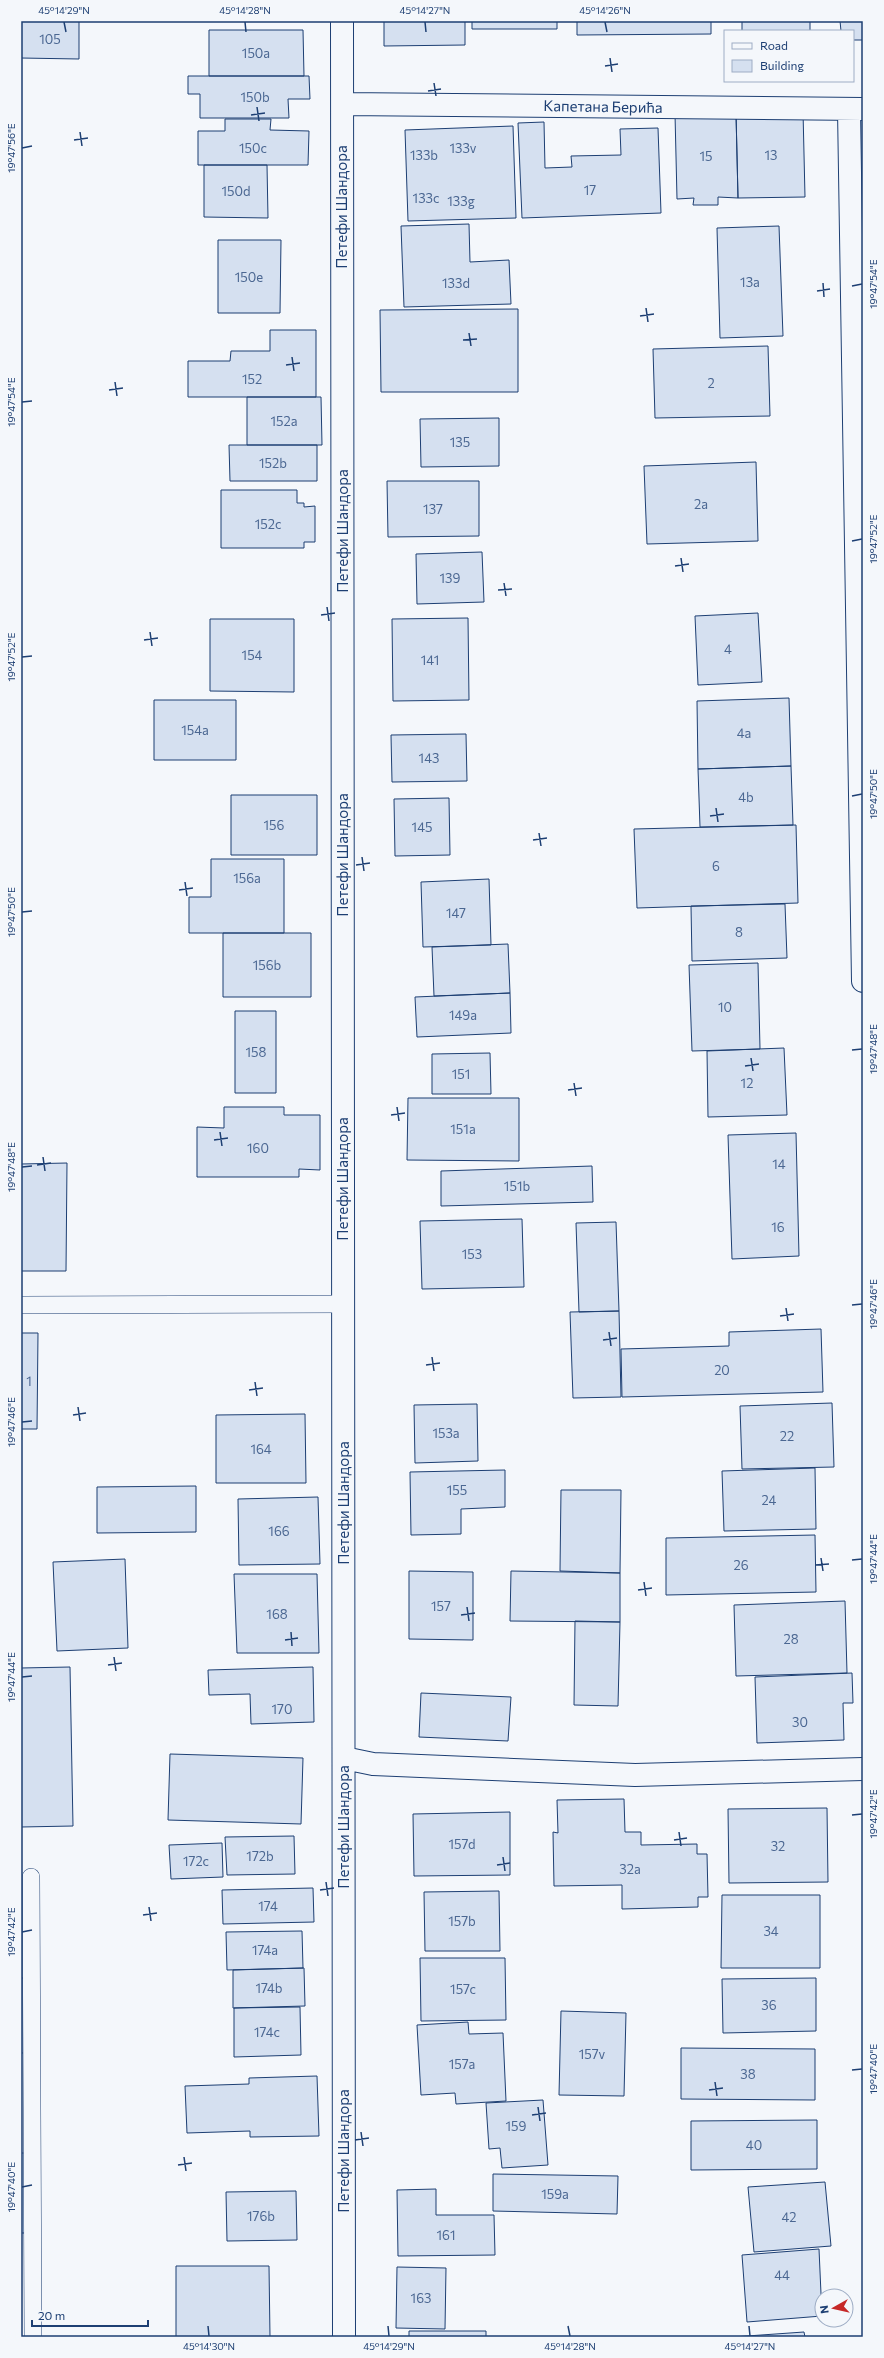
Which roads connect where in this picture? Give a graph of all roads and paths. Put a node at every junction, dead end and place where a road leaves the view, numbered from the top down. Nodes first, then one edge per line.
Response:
1 (342, 21) edge
2 (343, 104) junction
3 (856, 109) edge
4 (863, 981) edge
5 (344, 1304) junction
6 (21, 1305) edge
7 (344, 1758) junction
8 (863, 1769) edge
9 (31, 1877) dead end
10 (34, 2337) edge
11 (344, 2337) edge

1 - 2 street, Петефи Шандора
2 - 3 street, Капетана Берића
2 - 5 street, Петефи Шандора
3 - 4 street
5 - 6 lane
5 - 7 street, Петефи Шандора
7 - 8 street
7 - 11 street, Петефи Шандора
9 - 10 lane

